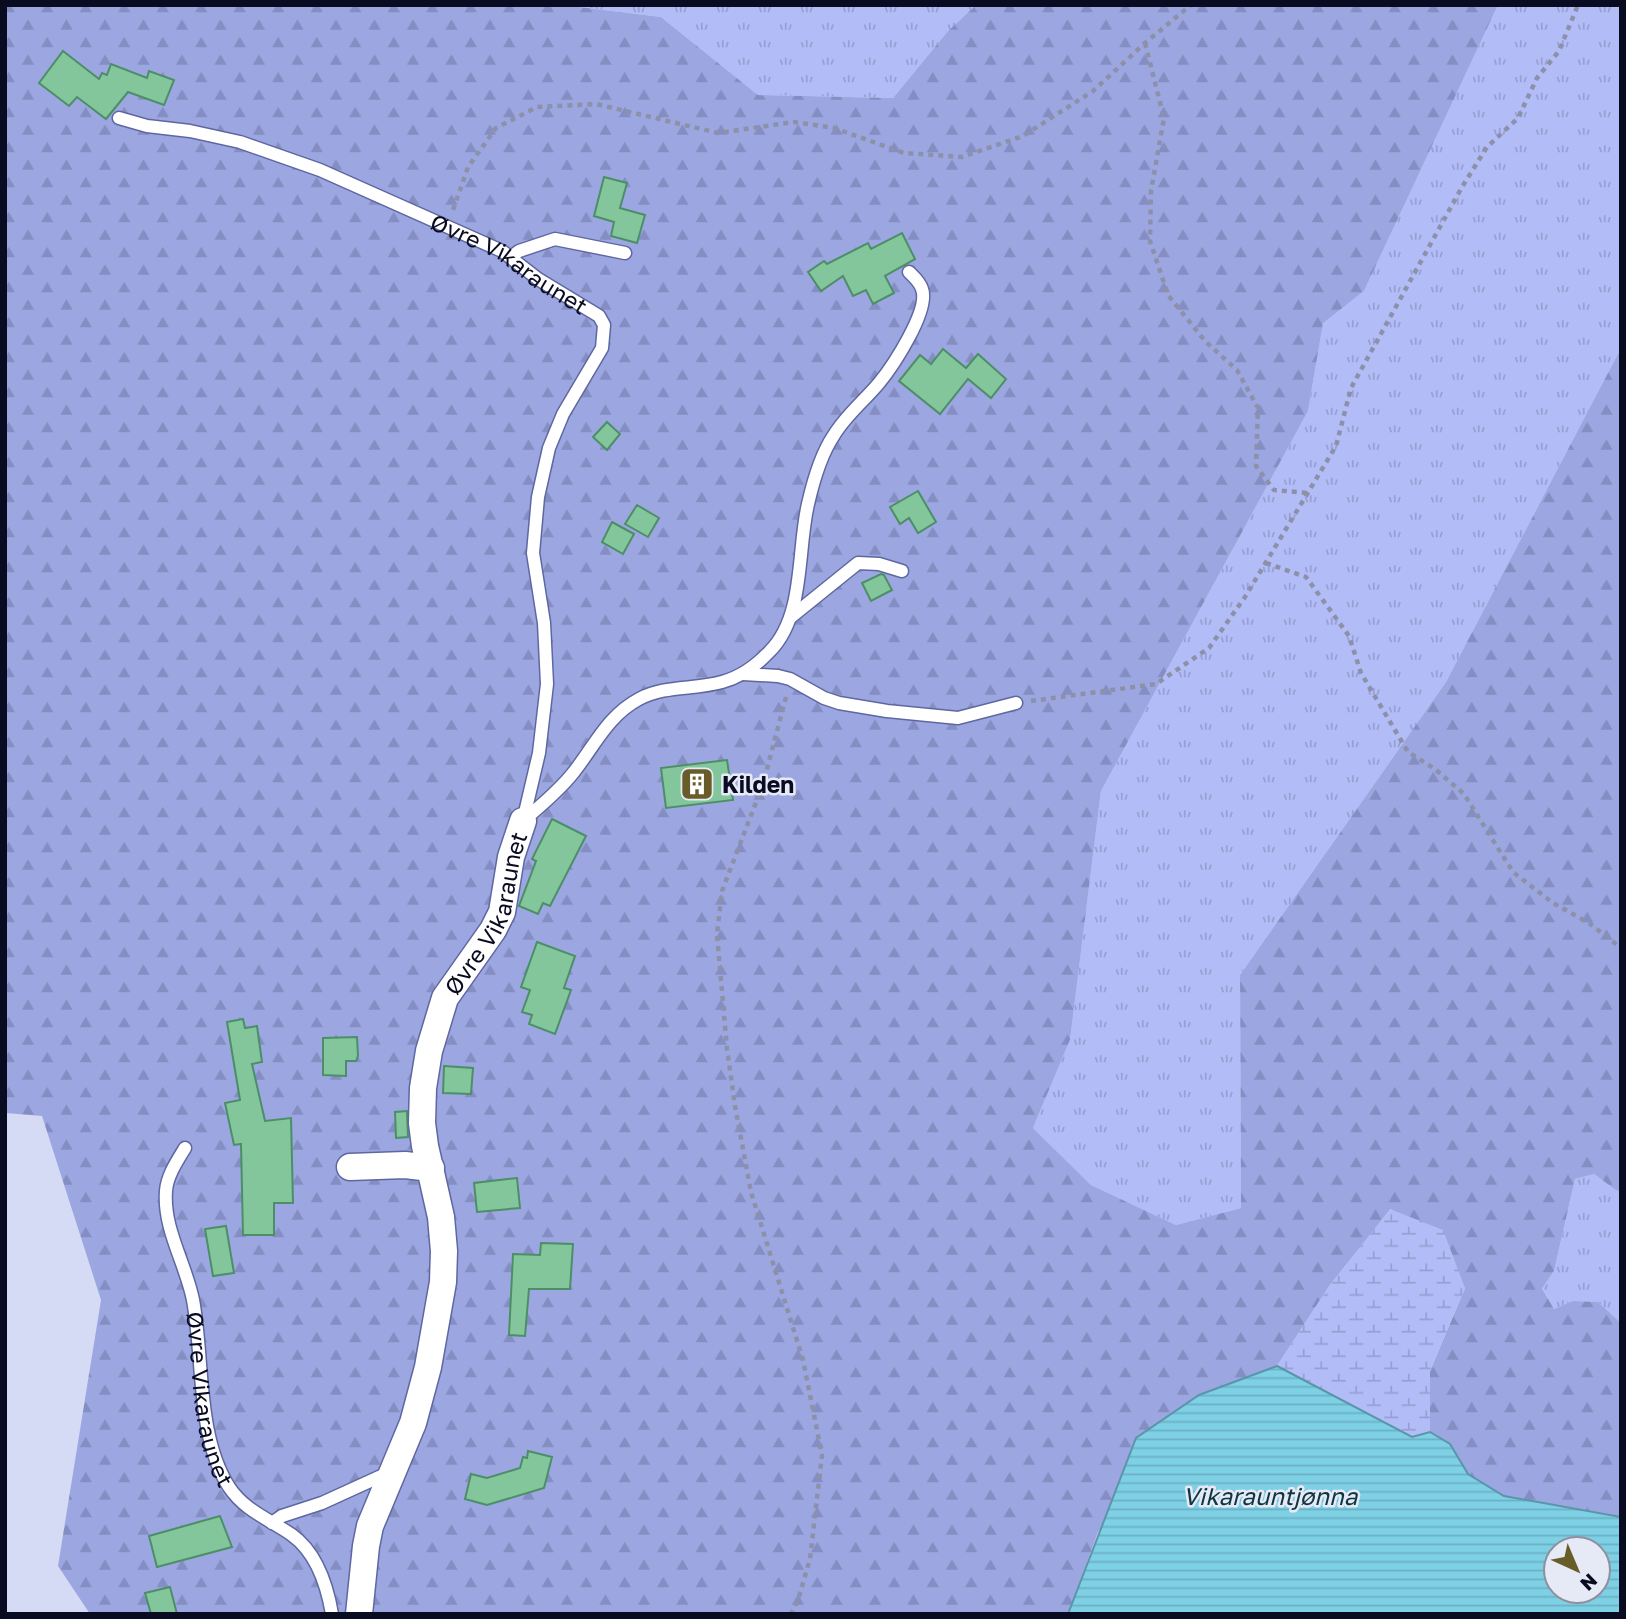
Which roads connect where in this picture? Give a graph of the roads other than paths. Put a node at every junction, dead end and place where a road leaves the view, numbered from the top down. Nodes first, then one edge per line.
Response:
1 (119, 118) dead end
2 (625, 253) dead end
3 (511, 257) junction
4 (909, 272) dead end
5 (902, 572) dead end
6 (791, 617) junction
7 (743, 674) junction
8 (1016, 703) road end
9 (523, 821) junction
10 (185, 1148) dead end
11 (351, 1167) dead end
12 (430, 1168) junction
13 (394, 1471) junction
14 (272, 1524) junction
15 (332, 1614) edge
16 (359, 1614) edge

1 - 3 lane, Øvre Vikaraunet
2 - 3 lane
3 - 9 lane, Øvre Vikaraunet
4 - 6 lane, Øvre Vikaraunet
5 - 6 lane, Øvre Vikaraunet
6 - 7 lane, Øvre Vikaraunet
7 - 8 lane, Øvre Vikaraunet
7 - 9 lane, Øvre Vikaraunet
9 - 12 street, Øvre Vikaraunet
10 - 14 lane, Øvre Vikaraunet
11 - 12 street
12 - 13 street, Øvre Vikaraunet
13 - 14 lane
13 - 16 street, Øvre Vikaraunet
14 - 15 lane, Øvre Vikaraunet

